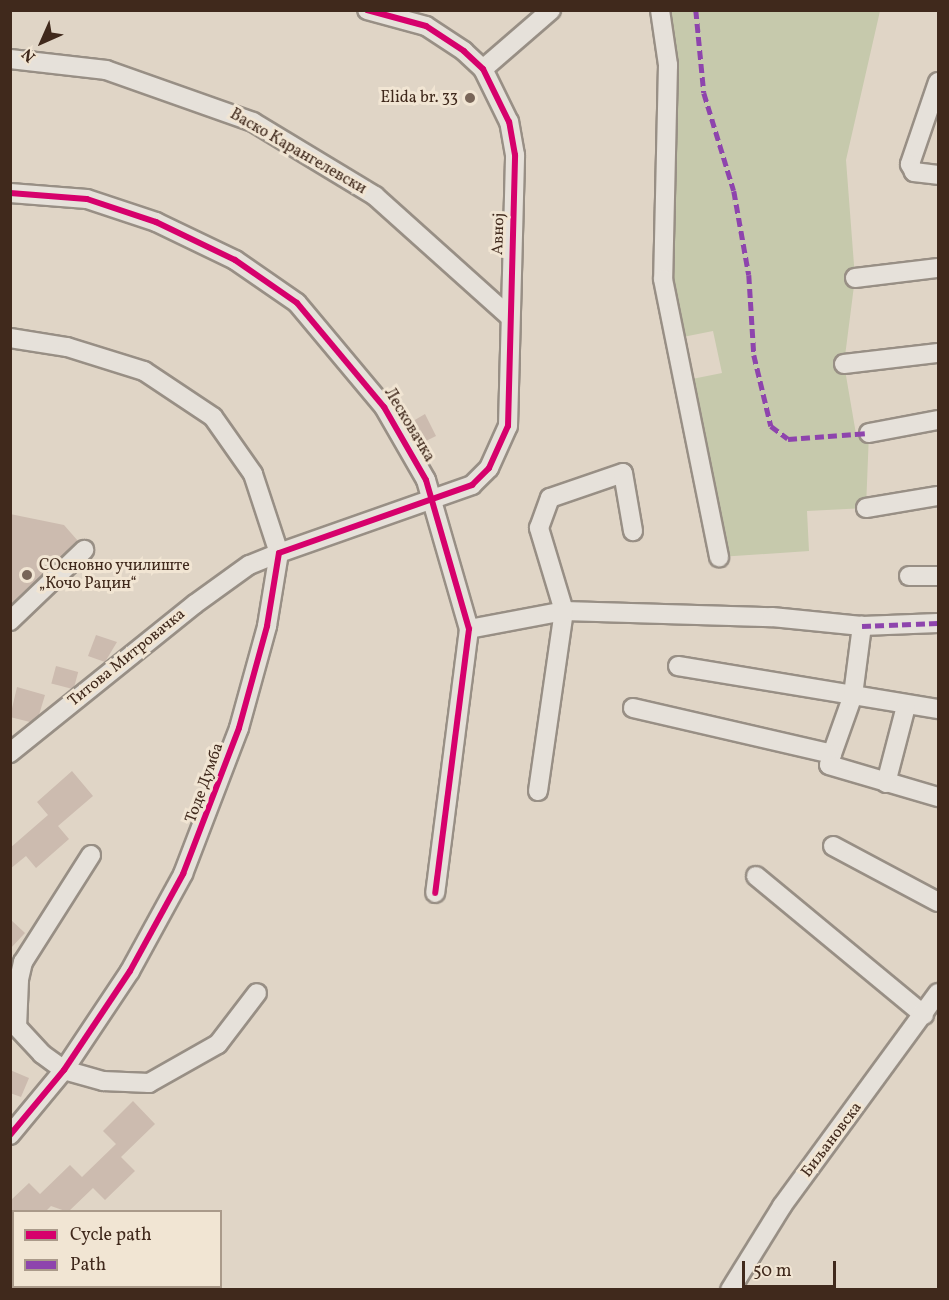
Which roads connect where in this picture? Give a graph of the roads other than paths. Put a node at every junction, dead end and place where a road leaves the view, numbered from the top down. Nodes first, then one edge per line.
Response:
1 (367, 10) edge
2 (551, 10) edge
3 (660, 10) edge
4 (10, 59) edge
5 (483, 69) junction
6 (939, 82) edge
7 (939, 175) edge
8 (10, 193) edge
9 (939, 268) edge
10 (855, 278) dead end
11 (510, 317) junction
12 (10, 338) edge
13 (939, 353) edge
14 (844, 364) dead end
15 (939, 420) edge
16 (869, 433) dead end
17 (939, 496) edge
18 (434, 503) junction
19 (866, 508) dead end
20 (633, 531) dead end
21 (84, 550) dead end
22 (279, 553) junction
23 (718, 557) dead end
24 (909, 576) dead end
25 (939, 576) edge
26 (564, 611) junction
27 (10, 621) edge
28 (939, 623) edge
29 (862, 626) junction
30 (470, 629) junction
31 (678, 666) dead end
32 (853, 695) junction
33 (906, 706) junction
34 (633, 708) dead end
35 (939, 709) edge
36 (10, 753) edge
37 (832, 754) junction
38 (886, 783) junction
39 (538, 791) dead end
40 (939, 796) edge
41 (833, 846) dead end
42 (91, 855) dead end
43 (756, 876) dead end
44 (435, 893) dead end
45 (939, 903) edge
46 (257, 993) dead end
47 (939, 993) edge
48 (924, 1015) junction
49 (14, 1030) edge
50 (64, 1070) junction
51 (10, 1135) edge
52 (730, 1290) edge

1 - 5 street, Авној
2 - 5 street
3 - 23 street
4 - 11 street, Васко Карангелевски
5 - 11 street, Авној
6 - 7 street
8 - 18 street, Лесковачка
9 - 10 street
11 - 18 street, Авној
12 - 22 street
13 - 14 street
15 - 16 street
17 - 19 street
18 - 22 street
18 - 30 street, Лесковачка
20 - 26 street
21 - 27 street
22 - 36 street, Титова Митровачка
22 - 50 street, Тоде Думба
24 - 25 street
26 - 29 street
26 - 30 street
26 - 39 street
28 - 29 street
29 - 32 street
30 - 44 street, Лесковачка
31 - 32 street
32 - 33 street
32 - 37 street
33 - 35 street
33 - 38 street
34 - 37 street
37 - 38 street
38 - 40 street
41 - 45 street
42 - 49 street
43 - 48 street
46 - 50 street
47 - 48 street, Биљановска
48 - 52 street, Биљановска
49 - 50 street
50 - 51 street, Тоде Думба

